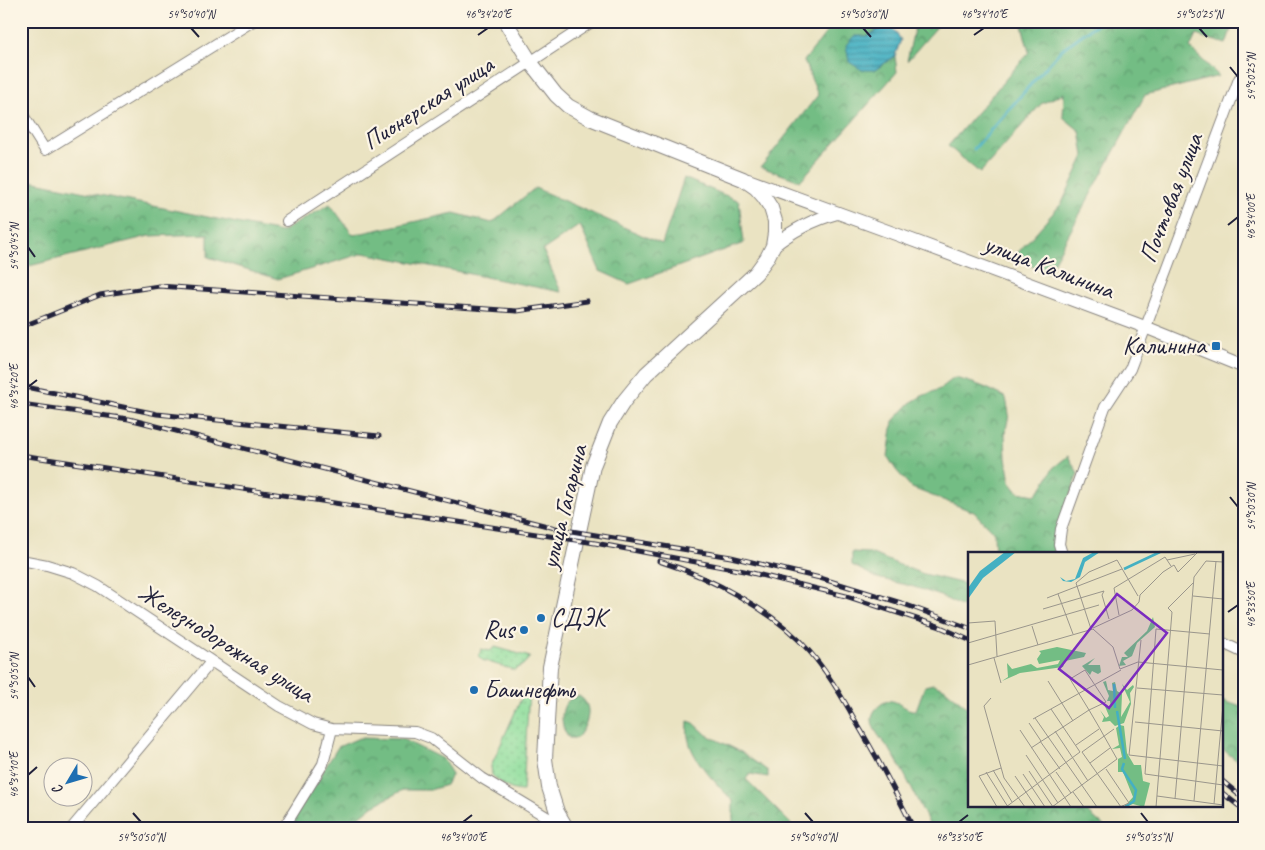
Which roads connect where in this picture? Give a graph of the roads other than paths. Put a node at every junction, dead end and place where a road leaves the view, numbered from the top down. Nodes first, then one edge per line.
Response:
1 (252, 21) edge
2 (505, 21) edge
3 (593, 21) edge
4 (531, 63) junction
5 (1241, 80) edge
6 (21, 112) edge
7 (743, 178) junction
8 (837, 213) junction
9 (287, 221) dead end
10 (773, 246) junction
11 (1145, 327) junction
12 (1244, 367) edge
13 (1061, 552) edge
14 (21, 560) edge
15 (1222, 642) edge
16 (1244, 653) edge
17 (211, 662) junction
18 (332, 729) junction
19 (71, 829) edge
20 (283, 829) edge
21 (567, 829) edge

1 - 6 street
2 - 4 main road, улица Гагарина
3 - 4 street, Пионерская улица
4 - 7 main road, улица Гагарина
4 - 9 street, Пионерская улица
5 - 11 street, Почтовая улица
7 - 8 street, улица Калинина
7 - 10 main road, улица Гагарина
8 - 10 street
8 - 11 street, улица Калинина
10 - 21 main road, улица Гагарина
11 - 12 street, улица Калинина
11 - 13 street, Почтовая улица
14 - 17 street, Железнодорожная улица
15 - 16 street
17 - 18 street, Железнодорожная улица
17 - 19 street
18 - 20 street
18 - 21 street, Железнодорожная улица

